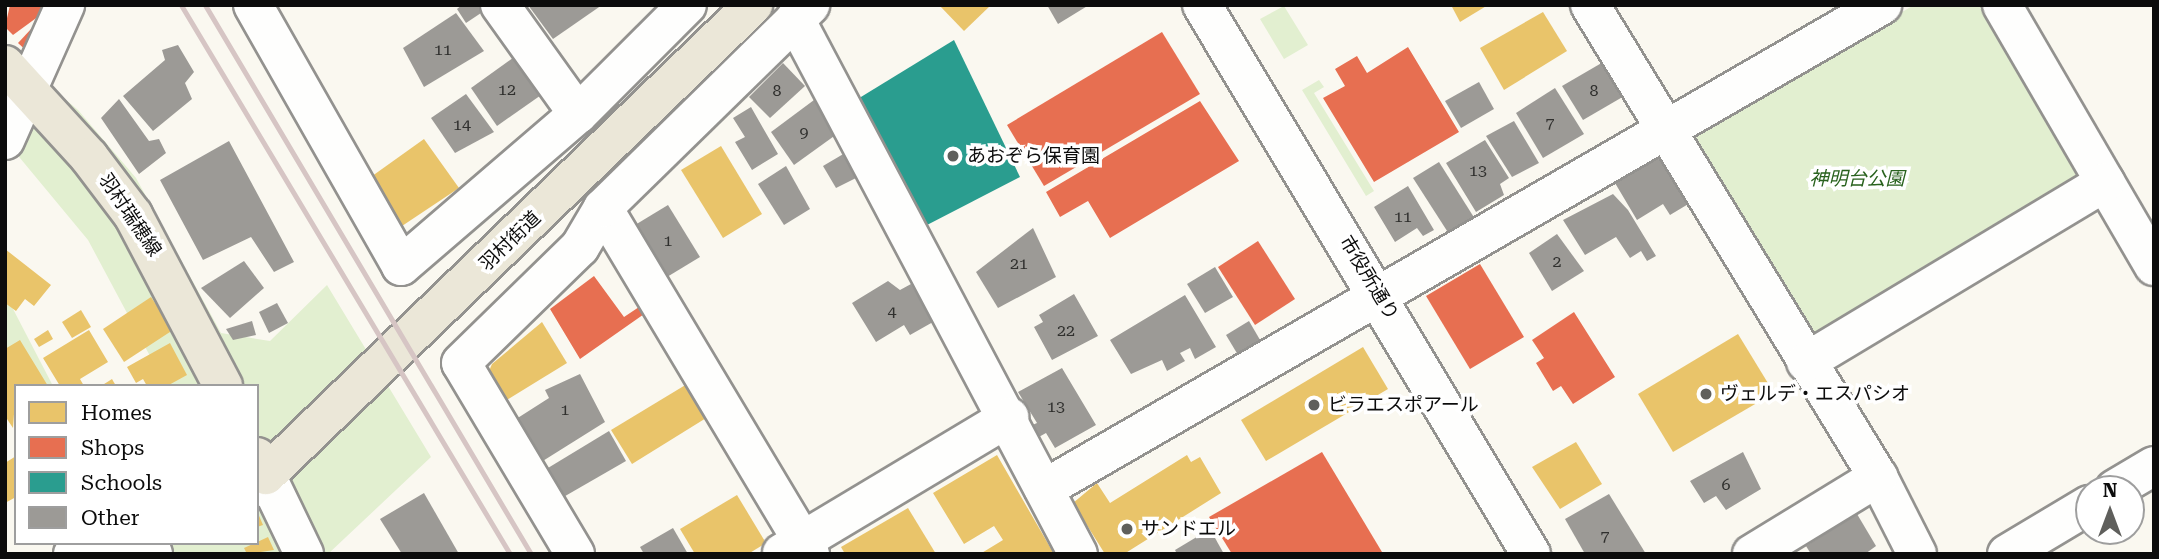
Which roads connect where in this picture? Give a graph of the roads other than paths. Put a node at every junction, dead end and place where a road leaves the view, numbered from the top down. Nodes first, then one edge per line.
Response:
1 (65, 5) edge
2 (253, 5) edge
3 (500, 5) edge
4 (687, 5) edge
5 (753, 5) edge
6 (1202, 5) edge
7 (1590, 5) edge
8 (1882, 5) edge
9 (2002, 5) edge
10 (803, 12) edge
11 (5, 65) edge
12 (32, 93) junction
13 (578, 114) junction
14 (1666, 131) junction
15 (5, 140) edge
16 (2105, 182) junction
17 (603, 208) junction
18 (2154, 266) edge
19 (1381, 298) junction
20 (1806, 362) junction
21 (222, 384) edge
22 (1009, 417) junction
23 (2154, 466) edge
24 (260, 473) edge
25 (2139, 475) edge
26 (1878, 477) junction
27 (1044, 489) junction
28 (2075, 513) edge
29 (109, 545) edge
30 (797, 549) edge
31 (73, 554) edge
32 (304, 554) edge
33 (575, 554) edge
34 (1078, 554) edge
35 (1531, 554) edge
36 (1752, 554) edge
37 (1917, 554) edge
38 (2007, 554) edge

1 - 12 street
2 - 13 street
3 - 13 street
4 - 13 street
5 - 24 main road, 羽村街道
6 - 19 street, 市役所通り
7 - 14 street
8 - 14 street
9 - 16 street
10 - 17 street
10 - 22 street
11 - 12 main road, 羽村瑞穂線
12 - 15 street
12 - 21 main road, 羽村瑞穂線
14 - 19 street
14 - 20 street
16 - 18 street
16 - 20 street
17 - 30 street
17 - 33 street
19 - 27 street
19 - 35 street, 市役所通り
20 - 26 street
22 - 27 street
22 - 30 street
23 - 25 street
24 - 32 street
26 - 36 street
26 - 37 street
27 - 34 street
28 - 38 street
29 - 31 street

